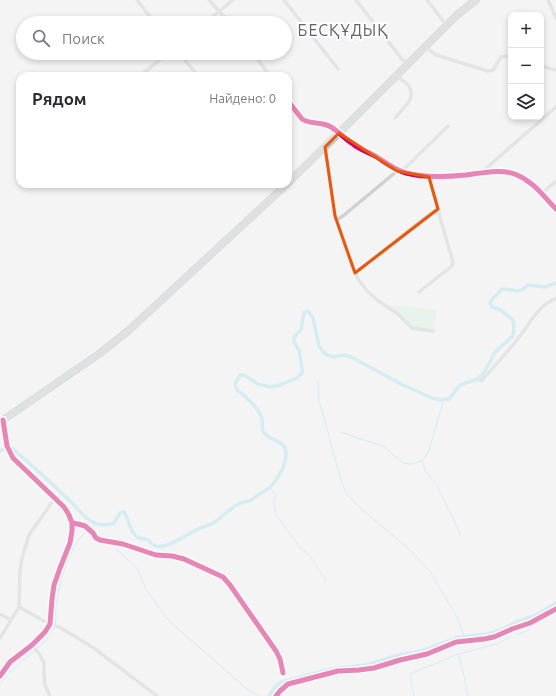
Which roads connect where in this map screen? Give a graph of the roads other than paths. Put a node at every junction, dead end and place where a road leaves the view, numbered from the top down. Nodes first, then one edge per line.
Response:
1 (137, 0) edge
2 (209, 0) edge
3 (233, 0) edge
4 (284, 0) edge
5 (356, 0) edge
6 (427, 0) edge
7 (476, 0) edge
8 (548, 0) edge
9 (219, 12) junction
10 (150, 16) edge
11 (214, 16) edge
12 (224, 16) edge
13 (556, 18) edge
14 (447, 26) junction
15 (425, 47) junction
16 (508, 57) edge
17 (159, 60) edge
18 (185, 60) edge
19 (258, 60) edge
20 (407, 64) junction
21 (544, 67) edge
22 (338, 69) dead end
23 (556, 70) edge
24 (145, 72) edge
25 (195, 72) edge
26 (267, 72) edge
27 (396, 76) junction
28 (292, 105) edge
29 (556, 107) edge
30 (395, 118) dead end
31 (448, 126) dead end
32 (339, 133) junction
33 (325, 147) junction
34 (399, 171) junction
35 (482, 173) junction
36 (429, 177) junction
37 (292, 179) edge
38 (556, 181) edge
39 (283, 188) edge
40 (542, 193) junction
41 (438, 209) junction
42 (556, 209) edge
43 (336, 220) junction
44 (355, 273) junction
45 (419, 292) dead end
46 (556, 298) edge
47 (433, 331) dead end
48 (481, 381) dead end
49 (1, 421) edge
50 (55, 498) junction
51 (72, 523) junction
52 (19, 607) junction
53 (556, 609) edge
54 (0, 614) edge
55 (11, 620) junction
56 (50, 624) junction
57 (0, 638) edge
58 (32, 645) junction
59 (283, 673) dead end
60 (0, 676) edge
61 (50, 696) edge
62 (157, 696) edge
63 (276, 696) edge

1 - 10 street
2 - 9 street
3 - 9 street
4 - 22 street
5 - 20 street
6 - 14 street
7 - 14 highway
8 - 13 street
9 - 11 street
9 - 12 street
14 - 15 highway
15 - 16 street
15 - 20 highway
17 - 24 street
18 - 25 street
19 - 26 street
20 - 27 highway
21 - 23 street
27 - 30 street
27 - 32 highway
28 - 32 street
29 - 35 street
31 - 34 street
32 - 33 highway
32 - 34 street
33 - 37 highway
33 - 43 street
34 - 36 street
34 - 43 street
35 - 36 street
35 - 40 street
36 - 41 street
38 - 40 street
39 - 49 highway
40 - 42 street
41 - 44 street
41 - 45 street
43 - 44 street
44 - 47 street
46 - 48 street
49 - 50 street
50 - 51 street
50 - 52 street
51 - 56 street
51 - 59 street
52 - 55 street
52 - 56 street
53 - 63 street
54 - 55 street
55 - 57 street
56 - 58 street
56 - 62 street
58 - 60 street
58 - 61 street

